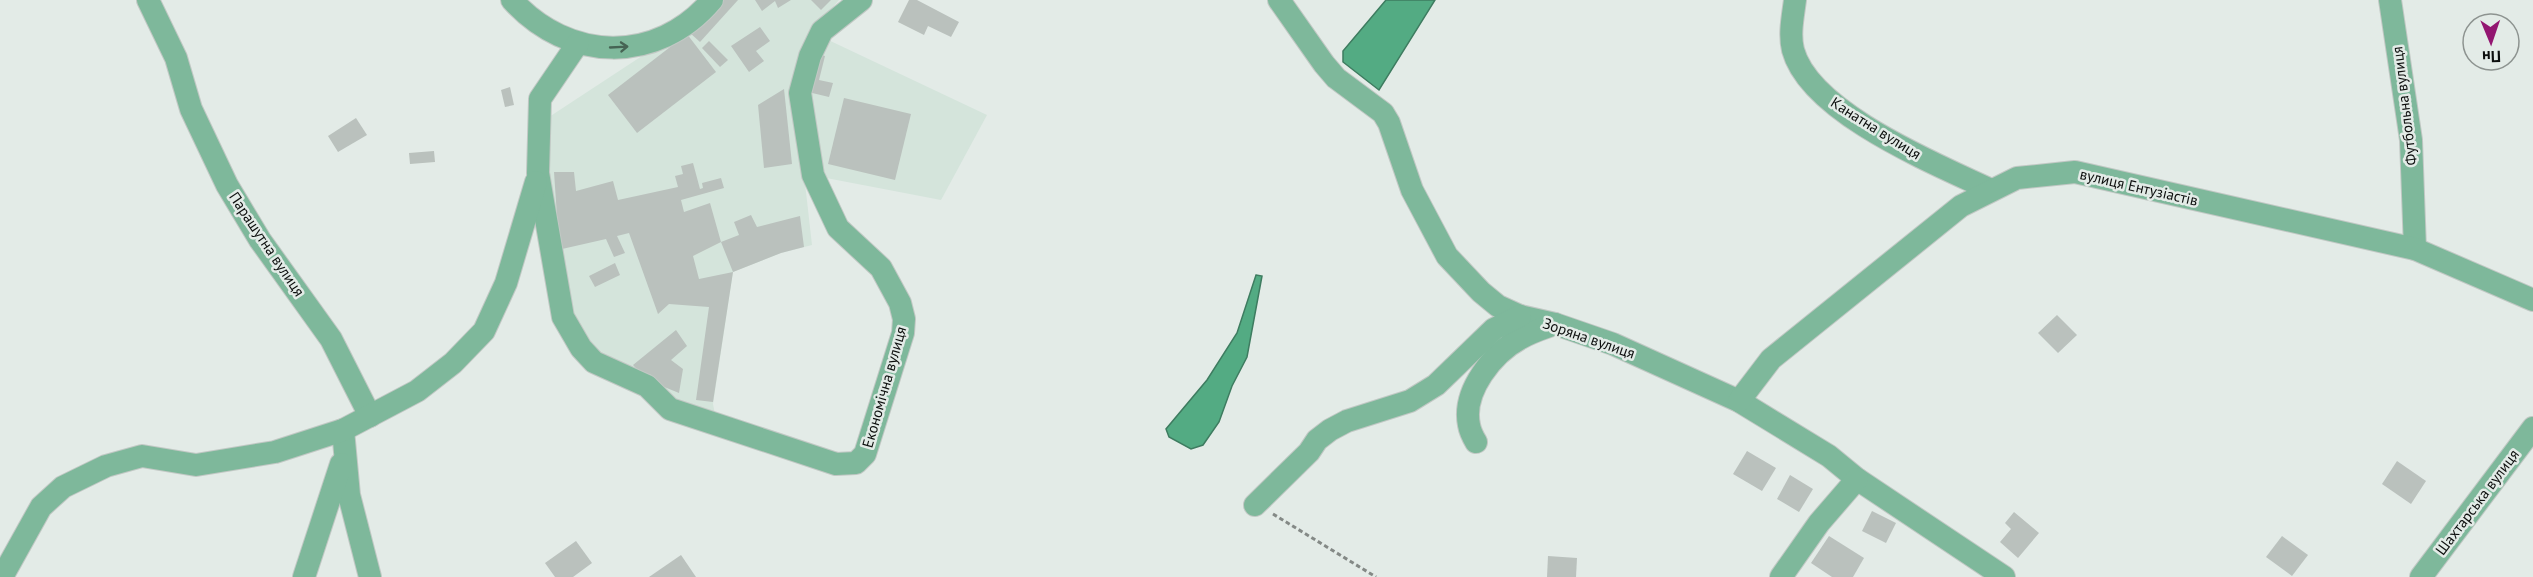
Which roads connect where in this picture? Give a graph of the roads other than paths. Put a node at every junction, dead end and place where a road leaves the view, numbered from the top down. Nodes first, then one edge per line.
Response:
1 (148, 0) edge
2 (512, 0) edge
3 (712, 0) edge
4 (861, 0) edge
5 (1279, 0) edge
6 (1796, 0) edge
7 (2390, 0) edge
8 (578, 43) junction
9 (538, 173) junction
10 (1991, 190) junction
11 (2415, 249) junction
12 (2533, 300) edge
13 (1521, 316) junction
14 (1555, 324) junction
15 (1739, 401) junction
16 (370, 416) junction
17 (2533, 428) edge
18 (345, 439) junction
19 (1476, 442) dead end
20 (1857, 478) junction
21 (1255, 505) road end
22 (362, 548) junction
23 (2, 577) edge
24 (304, 577) edge
25 (370, 577) edge
26 (379, 577) edge
27 (1781, 577) edge
28 (2004, 577) edge
29 (2421, 577) edge

1 - 16 street, Парашутна вулиця
2 - 8 street
8 -> 3 street
4 - 9 street, Економічна вулиця
5 - 13 street, Зоряна вулиця
6 - 10 street, Канатна вулиця
7 - 11 street, Футбольна вулиця
8 - 9 street
9 - 16 street
10 - 11 street, вулиця Ентузіастів
10 - 15 street, вулиця Ентузіастів
11 - 12 street, вулиця Ентузіастів
13 - 14 street, Зоряна вулиця
13 - 21 street
14 - 15 street, Зоряна вулиця
14 - 19 street
15 - 20 street, Зоряна вулиця
16 - 18 street
17 - 29 street, Шахтарська вулиця
18 - 22 street
18 - 23 street
18 - 24 street
20 - 27 street
20 - 28 street, Зоряна вулиця
22 - 25 street
22 - 26 street

